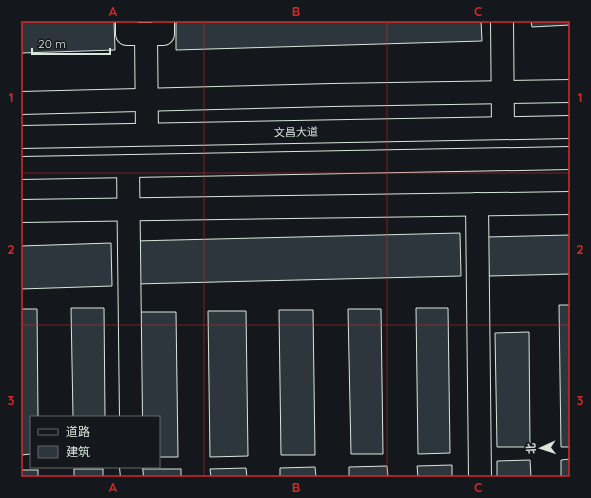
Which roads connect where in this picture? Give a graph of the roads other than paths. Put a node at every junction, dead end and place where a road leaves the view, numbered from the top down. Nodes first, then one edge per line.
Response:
1 (127, 21) edge
2 (163, 21) edge
3 (502, 21) edge
4 (146, 34) junction
5 (570, 90) edge
6 (503, 92) junction
7 (147, 100) junction
8 (21, 103) edge
9 (570, 127) edge
10 (503, 128) junction
11 (147, 134) junction
12 (21, 136) edge
13 (570, 158) edge
14 (128, 166) junction
15 (21, 168) edge
16 (570, 202) edge
17 (477, 204) junction
18 (128, 210) junction
19 (21, 211) edge
20 (131, 416) edge
21 (480, 477) edge

1 - 4 street
2 - 4 street
3 - 6 street
4 - 7 street
5 - 6 street
6 - 7 street
6 - 10 street
7 - 8 street
7 - 11 street
9 - 10 street, 文昌大道
10 - 11 street, 文昌大道
11 - 12 street, 文昌大道
13 - 14 street
14 - 15 street
14 - 18 street
16 - 17 street
17 - 18 street
17 - 21 street
18 - 19 street
18 - 20 street

